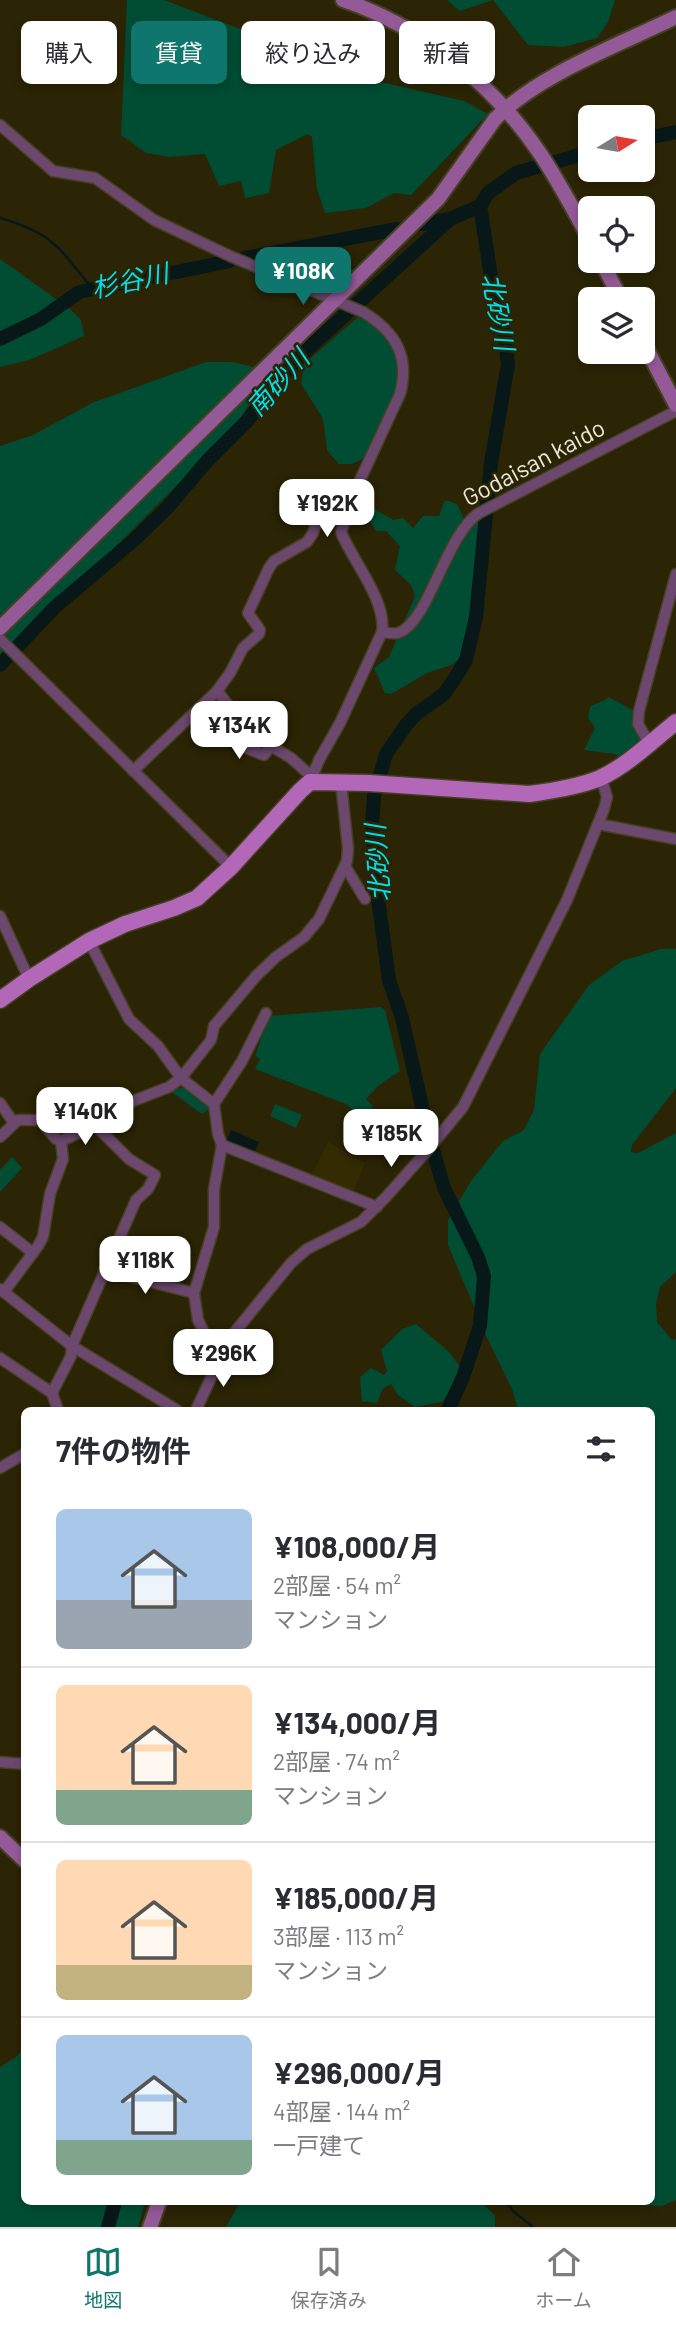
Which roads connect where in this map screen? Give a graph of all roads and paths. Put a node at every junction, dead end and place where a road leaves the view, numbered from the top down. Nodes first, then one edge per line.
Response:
1 (343, 0) edge
2 (676, 17) edge
3 (505, 108) junction
4 (0, 125) edge
5 (578, 218) edge
6 (340, 302) junction
7 (655, 364) edge
8 (676, 405) edge
9 (676, 411) edge
10 (354, 493) junction
11 (676, 573) edge
12 (0, 628) edge
13 (382, 632) junction
14 (3, 642) edge
15 (217, 691) junction
16 (676, 722) edge
17 (649, 743) junction
18 (133, 771) junction
19 (601, 777) junction
20 (311, 779) junction
21 (341, 783) junction
22 (598, 824) junction
23 (676, 839) edge
24 (345, 866) junction
25 (231, 867) junction
26 (365, 899) dead end
27 (0, 916) edge
28 (89, 941) junction
29 (29, 979) junction
30 (0, 1000) edge
31 (266, 1013) dead end
32 (181, 1078) junction
33 (0, 1103) edge
34 (214, 1104) junction
35 (14, 1123) junction
36 (95, 1125) junction
37 (0, 1137) edge
38 (61, 1141) junction
39 (222, 1145) junction
40 (377, 1207) junction
41 (1, 1229) edge
42 (33, 1253) junction
43 (104, 1270) junction
44 (2, 1290) edge
45 (194, 1293) junction
46 (72, 1346) junction
47 (221, 1355) junction
48 (0, 1358) edge
49 (52, 1393) junction
50 (57, 1407) edge
51 (172, 1407) edge
52 (197, 1407) edge
53 (21, 1456) edge
54 (0, 1468) edge
55 (0, 1762) edge
56 (21, 1764) edge
57 (0, 1837) edge
58 (21, 1857) edge
59 (159, 2205) edge
60 (150, 2227) edge

1 - 3 street
2 - 3 street
3 - 5 street
3 - 6 street
4 - 6 street
6 - 10 street
6 - 12 street
7 - 8 street
9 - 13 street, Godaisan kaido
10 - 13 street
10 - 15 street
11 - 17 street
13 - 20 street
14 - 18 street
15 - 18 street
15 - 20 street
16 - 17 main road
17 - 19 main road
18 - 25 street
19 - 21 main road
19 - 22 street
20 - 21 main road
20 - 25 main road
21 - 24 street
22 - 23 street
22 - 40 street
24 - 26 street
24 - 32 street
25 - 28 main road
27 - 29 street
28 - 29 main road
28 - 32 street
29 - 30 main road
31 - 34 street
32 - 34 street
32 - 36 street
33 - 35 street
34 - 39 street
35 - 37 street
35 - 38 street
36 - 38 street
36 - 43 street
38 - 42 street
39 - 40 street
39 - 45 street
40 - 47 street
41 - 42 street
42 - 44 street
43 - 45 street
43 - 46 street
44 - 46 street
45 - 47 street
46 - 49 street
46 - 51 street
47 - 52 street
48 - 49 street
49 - 50 street
53 - 54 street
55 - 56 street
57 - 58 street
59 - 60 street

